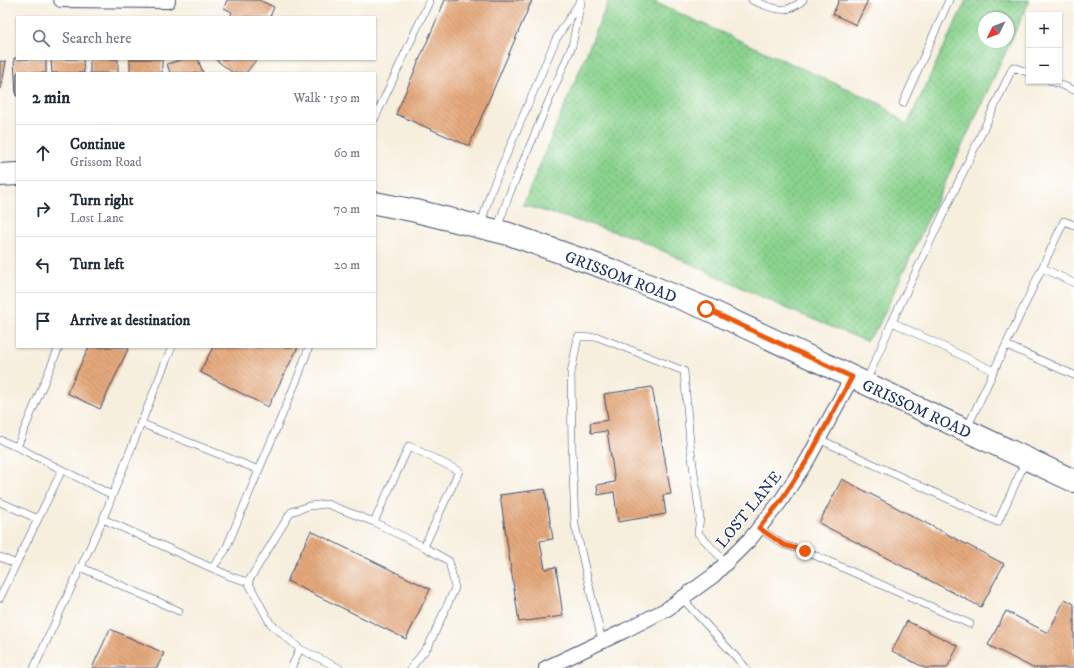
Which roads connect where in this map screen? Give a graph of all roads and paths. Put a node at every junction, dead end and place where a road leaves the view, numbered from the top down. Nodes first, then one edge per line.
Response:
1 (61, 0) edge
2 (168, 0) edge
3 (581, 0) edge
4 (752, 0) edge
5 (803, 0) edge
6 (949, 0) edge
7 (429, 2) dead end
8 (1026, 72) edge
9 (1058, 84) edge
10 (1074, 90) edge
11 (903, 103) dead end
12 (376, 116) edge
13 (16, 174) edge
14 (0, 175) edge
15 (376, 203) edge
16 (1074, 226) edge
17 (488, 229) junction
18 (1043, 268) junction
19 (1074, 283) edge
20 (892, 322) junction
21 (1006, 345) junction
22 (59, 348) edge
23 (172, 348) edge
24 (309, 348) edge
25 (994, 371) junction
26 (1074, 375) edge
27 (859, 380) junction
28 (140, 423) junction
29 (966, 431) junction
30 (819, 439) junction
31 (0, 440) edge
32 (17, 447) junction
33 (1026, 459) junction
34 (62, 470) junction
35 (259, 470) junction
36 (1074, 482) edge
37 (112, 495) junction
38 (0, 502) edge
39 (38, 519) junction
40 (103, 519) junction
41 (374, 522) junction
42 (759, 528) junction
43 (424, 547) junction
44 (0, 557) edge
45 (726, 563) junction
46 (16, 564) junction
47 (80, 567) junction
48 (212, 568) junction
49 (248, 582) junction
50 (0, 598) edge
51 (682, 598) junction
52 (179, 611) dead end
53 (970, 624) dead end
54 (602, 642) junction
55 (300, 649) junction
56 (34, 668) edge
57 (291, 668) edge
58 (339, 668) edge
59 (411, 668) edge
60 (546, 668) edge
61 (746, 668) edge

1 - 2 street
3 - 17 lane
3 - 17 lane
4 - 5 lane
6 - 11 lane
7 - 12 lane
8 - 20 lane
9 - 10 lane
13 - 14 main road
15 - 17 main road, GRISSOM ROAD
16 - 18 lane
17 - 27 main road, GRISSOM ROAD
18 - 19 lane
18 - 21 lane
20 - 25 lane
20 - 27 lane
21 - 25 lane
21 - 26 lane
22 - 32 lane
23 - 28 lane
24 - 35 lane
25 - 29 lane
27 - 29 main road, GRISSOM ROAD
27 - 30 street, LOST LANE
28 - 35 lane
28 - 37 lane
29 - 33 main road, GRISSOM ROAD
30 - 33 lane
30 - 42 street, LOST LANE
31 - 32 lane
32 - 34 lane
33 - 36 main road, GRISSOM ROAD
34 - 37 lane
34 - 39 lane
35 - 48 lane
37 - 40 lane
38 - 39 lane
39 - 46 lane
40 - 47 lane
40 - 48 lane
41 - 43 lane
41 - 43 lane
41 - 49 lane
42 - 45 street, LOST LANE
42 - 53 lane
43 - 59 lane
44 - 46 lane
45 - 51 street, LOST LANE
45 - 54 lane
46 - 50 lane
47 - 52 lane
47 - 56 lane
48 - 49 lane
49 - 55 lane
51 - 54 street, LOST LANE
51 - 61 lane
54 - 60 street, LOST LANE
55 - 57 lane
55 - 58 lane

